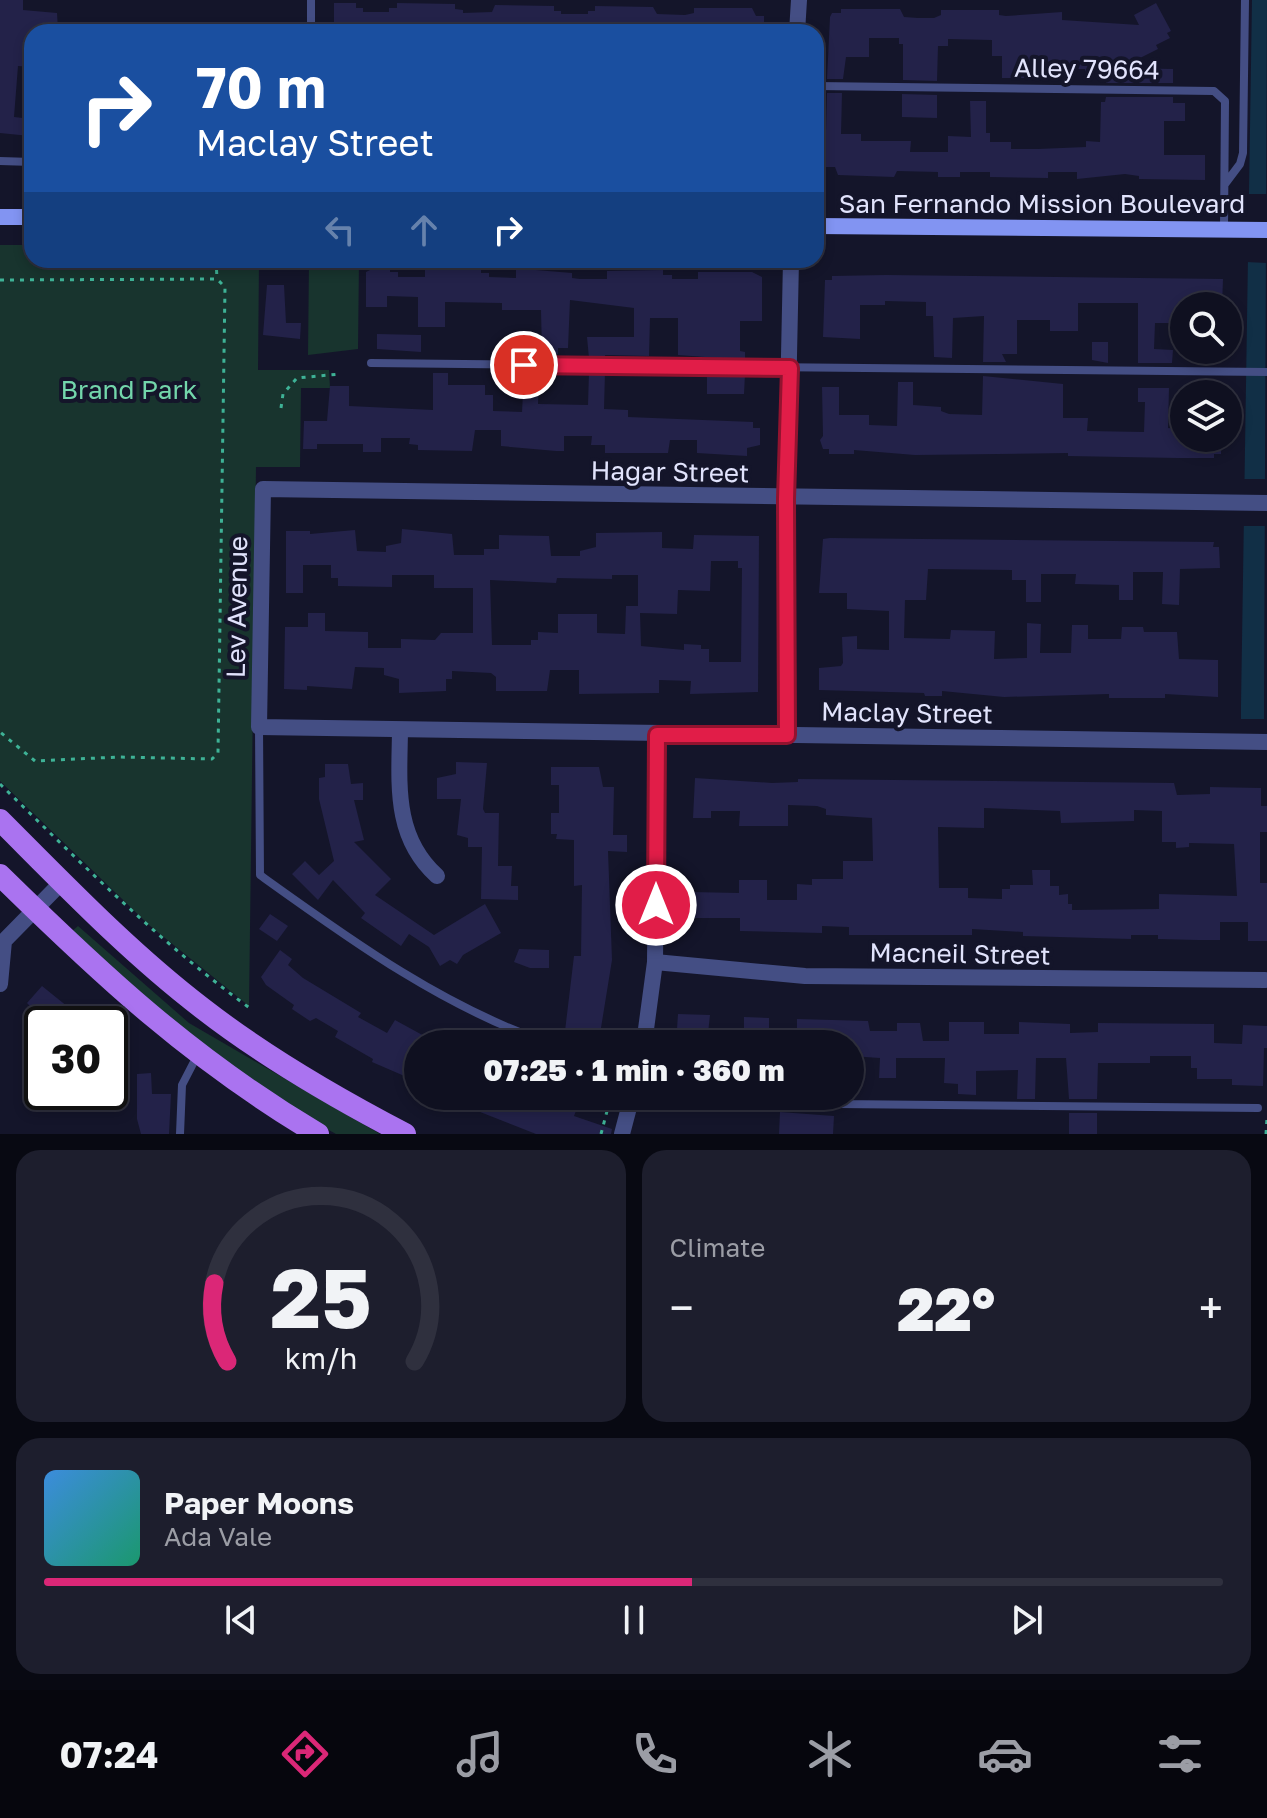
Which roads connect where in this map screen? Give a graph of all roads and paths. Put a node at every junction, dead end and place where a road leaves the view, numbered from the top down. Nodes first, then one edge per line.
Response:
1 (311, 0) edge
2 (799, 0) edge
3 (1245, 0) edge
4 (311, 24) edge
5 (798, 24) edge
6 (824, 86) edge
7 (0, 161) edge
8 (24, 162) edge
9 (1225, 184) junction
10 (0, 217) edge
11 (24, 217) edge
12 (824, 226) edge
13 (1224, 229) junction
14 (1267, 230) edge
15 (216, 268) edge
16 (791, 268) edge
17 (217, 279) junction
18 (0, 280) edge
19 (371, 363) dead end
20 (790, 368) junction
21 (1267, 372) edge
22 (340, 374) dead end
23 (281, 408) dead end
24 (263, 489) joint
25 (786, 499) junction
26 (1267, 503) edge
27 (259, 727) junction
28 (0, 732) edge
29 (400, 732) junction
30 (657, 735) junction
31 (787, 735) junction
32 (1267, 742) edge
33 (0, 784) edge
34 (0, 820) edge
35 (0, 875) edge
36 (437, 876) dead end
37 (62, 882) junction
38 (33, 908) junction
39 (655, 962) junction
40 (1265, 980) edge
41 (0, 984) edge
42 (251, 1009) dead end
43 (517, 1030) edge
44 (646, 1030) edge
45 (198, 1055) junction
46 (864, 1104) edge
47 (1258, 1108) dead end
48 (607, 1110) edge
49 (628, 1110) edge
50 (1267, 1118) edge
51 (180, 1134) edge
52 (318, 1134) edge
53 (405, 1134) edge
54 (601, 1134) edge
55 (622, 1134) edge
56 (1266, 1134) edge

1 - 4 lane
2 - 5 street
3 - 9 lane
6 - 9 lane, Alley 79664
7 - 8 lane
9 - 13 lane, Alley 79664
10 - 11 main road
12 - 13 main road, San Fernando Mission Boulevard
13 - 14 main road, San Fernando Mission Boulevard
15 - 17 path
16 - 20 street
17 - 18 path
17 - 28 path
19 - 20 lane
20 - 21 lane
20 - 25 street
22 - 23 path
24 - 25 street, Hagar Street
24 - 27 street, Lev Avenue
25 - 26 street, Hagar Street
25 - 31 street
27 - 29 street, Maclay Street
27 - 43 lane
29 - 30 street, Maclay Street
29 - 36 street
30 - 31 street, Maclay Street
30 - 39 street
31 - 32 street, Maclay Street
33 - 42 path
34 - 37 main road
35 - 38 main road
37 - 38 street
37 - 53 main road
38 - 41 street
38 - 45 main road
39 - 40 street, Macneil Street
39 - 44 street
45 - 51 lane
45 - 52 main road
46 - 47 lane
48 - 54 path
49 - 55 street
50 - 56 path

